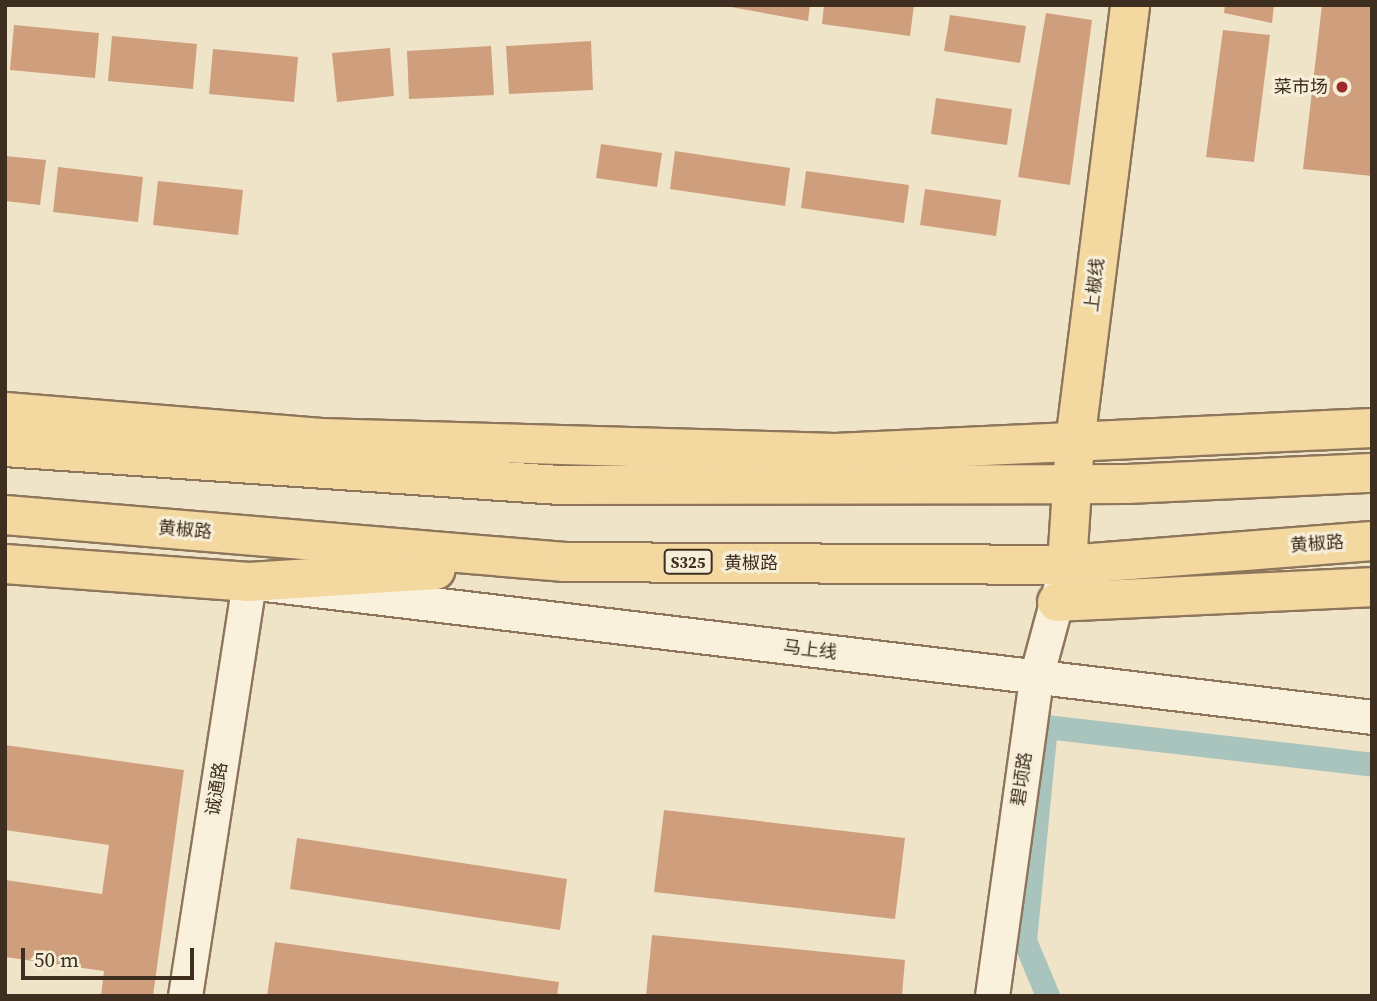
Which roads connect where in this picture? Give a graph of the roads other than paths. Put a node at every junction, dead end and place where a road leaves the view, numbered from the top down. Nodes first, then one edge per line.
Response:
1 (1130, 5) edge
2 (5, 412) edge
3 (1372, 428) edge
4 (1075, 442) junction
5 (5, 447) edge
6 (1372, 473) edge
7 (1072, 484) junction
8 (5, 515) edge
9 (1372, 541) edge
10 (565, 562) junction
11 (5, 564) edge
12 (1066, 565) junction
13 (249, 582) junction
14 (1372, 587) edge
15 (1056, 602) junction
16 (1036, 677) junction
17 (1372, 717) edge
18 (185, 996) edge
19 (992, 996) edge

1 - 4 main road, 上椒线
2 - 4 main road
3 - 4 main road
4 - 7 main road, 上椒线
5 - 7 main road
6 - 7 main road
7 - 12 main road, 上椒线
8 - 10 main road, 黄椒路 / S325
9 - 12 main road, 黄椒路 / S325
10 - 12 main road, 黄椒路 / S325
10 - 13 main road
11 - 13 main road
12 - 15 street, 碧顷路
13 - 16 street, 马上线
13 - 18 street, 诚通路
14 - 15 main road
15 - 16 street, 碧顷路
16 - 17 street, 马上线
16 - 19 street, 碧顷路

